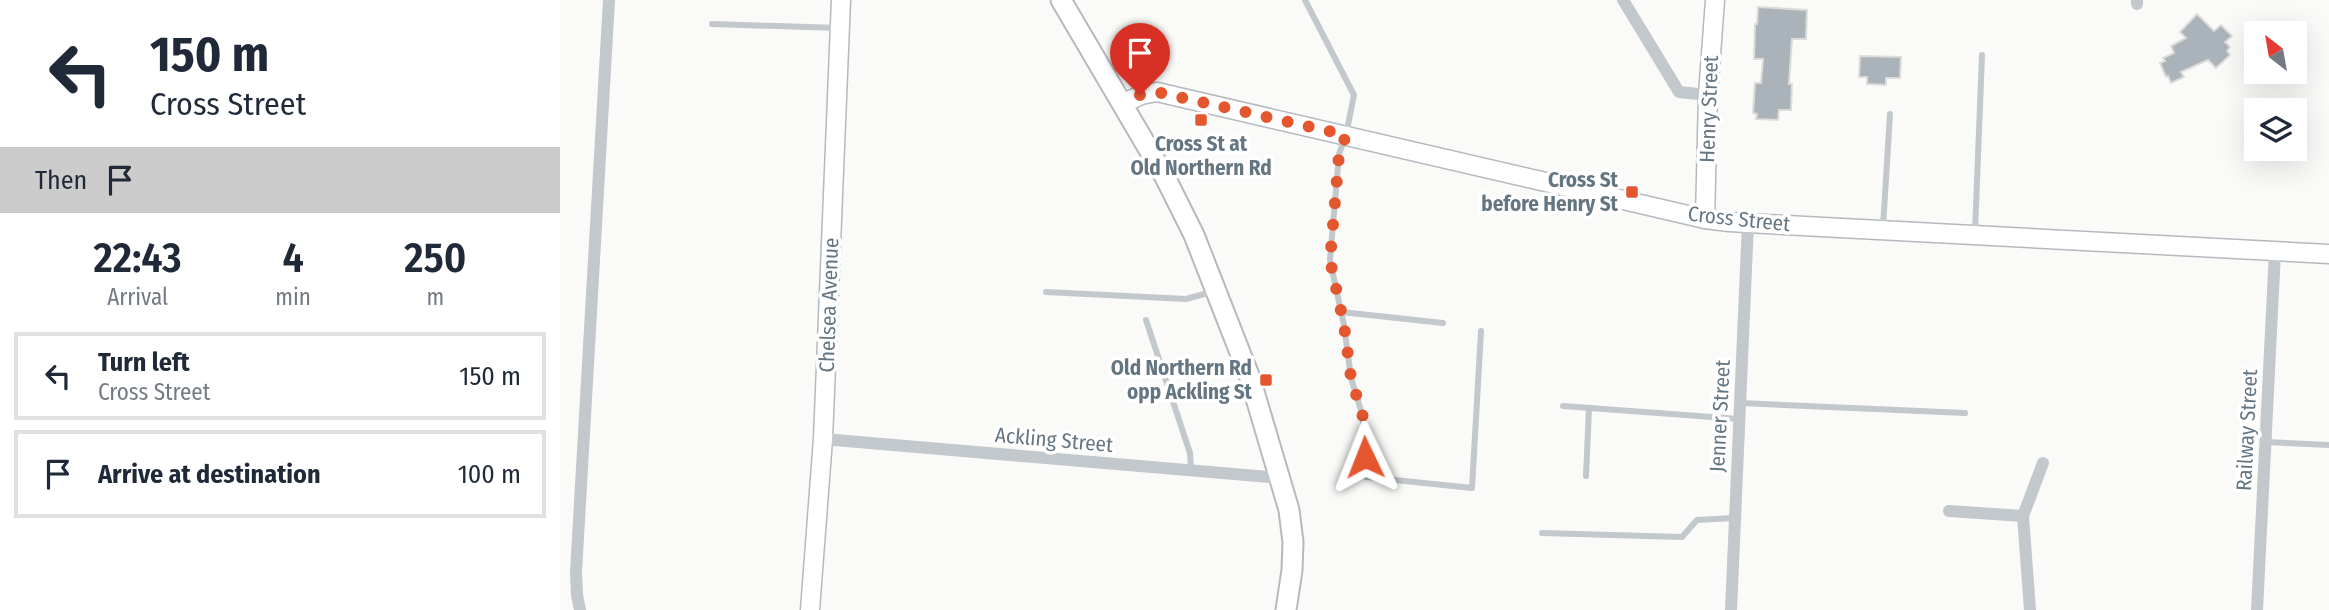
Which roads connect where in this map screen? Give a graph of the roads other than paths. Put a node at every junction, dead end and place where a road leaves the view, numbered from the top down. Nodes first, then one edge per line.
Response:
1 (609, 0) edge
2 (841, 0) edge
3 (1061, 0) edge
4 (1305, 0) edge
5 (1623, 0) edge
6 (1715, 0) edge
7 (712, 24) dead end
8 (840, 28) junction
9 (1982, 55) dead end
10 (1708, 95) junction
11 (1122, 104) junction
12 (1890, 114) dead end
13 (1346, 135) junction
14 (1705, 219) junction
15 (1748, 223) junction
16 (1883, 231) junction
17 (1975, 236) junction
18 (2275, 252) junction
19 (2329, 254) edge
20 (1217, 290) junction
21 (1046, 292) dead end
22 (1341, 312) junction
23 (1146, 320) dead end
24 (1443, 323) dead end
25 (1480, 331) dead end
26 (1740, 403) junction
27 (1563, 406) dead end
28 (1589, 408) junction
29 (1965, 413) dead end
30 (1739, 419) junction
31 (823, 439) junction
32 (2265, 442) junction
33 (2329, 445) edge
34 (2043, 463) dead end
35 (1191, 470) junction
36 (1586, 476) dead end
37 (1281, 478) junction
38 (1949, 512) dead end
39 (2023, 516) junction
40 (1735, 518) junction
41 (1542, 533) dead end
42 (580, 610) edge
43 (810, 610) edge
44 (1286, 610) edge
45 (1731, 610) edge
46 (2030, 610) edge
47 (2257, 610) edge

1 - 42 street
2 - 8 street, Chelsea Avenue
3 - 11 main road
4 - 13 lane
5 - 10 street
6 - 10 street, Henry Street
7 - 8 lane
8 - 31 street, Chelsea Avenue
9 - 17 lane
10 - 14 street, Henry Street
11 - 13 street, Cross Street
11 - 20 main road
12 - 16 lane
13 - 14 street, Cross Street
13 - 22 lane
14 - 15 street, Cross Street
15 - 16 street, Cross Street
15 - 26 street, Jenner Street
16 - 17 street, Cross Street
17 - 18 street, Cross Street
18 - 19 street, Cross Street
18 - 32 street, Railway Street
20 - 21 lane
20 - 37 main road
22 - 24 lane
22 - 25 lane
23 - 35 lane
26 - 29 lane
26 - 30 street, Jenner Street
27 - 28 lane
28 - 30 lane
28 - 36 lane
30 - 40 street, Jenner Street
31 - 35 street, Ackling Street
31 - 43 street, Chelsea Avenue
32 - 33 lane
32 - 47 street, Railway Street
34 - 39 street
35 - 37 street, Ackling Street
37 - 44 main road
38 - 39 street
39 - 46 street
40 - 41 lane
40 - 45 street, Jenner Street

